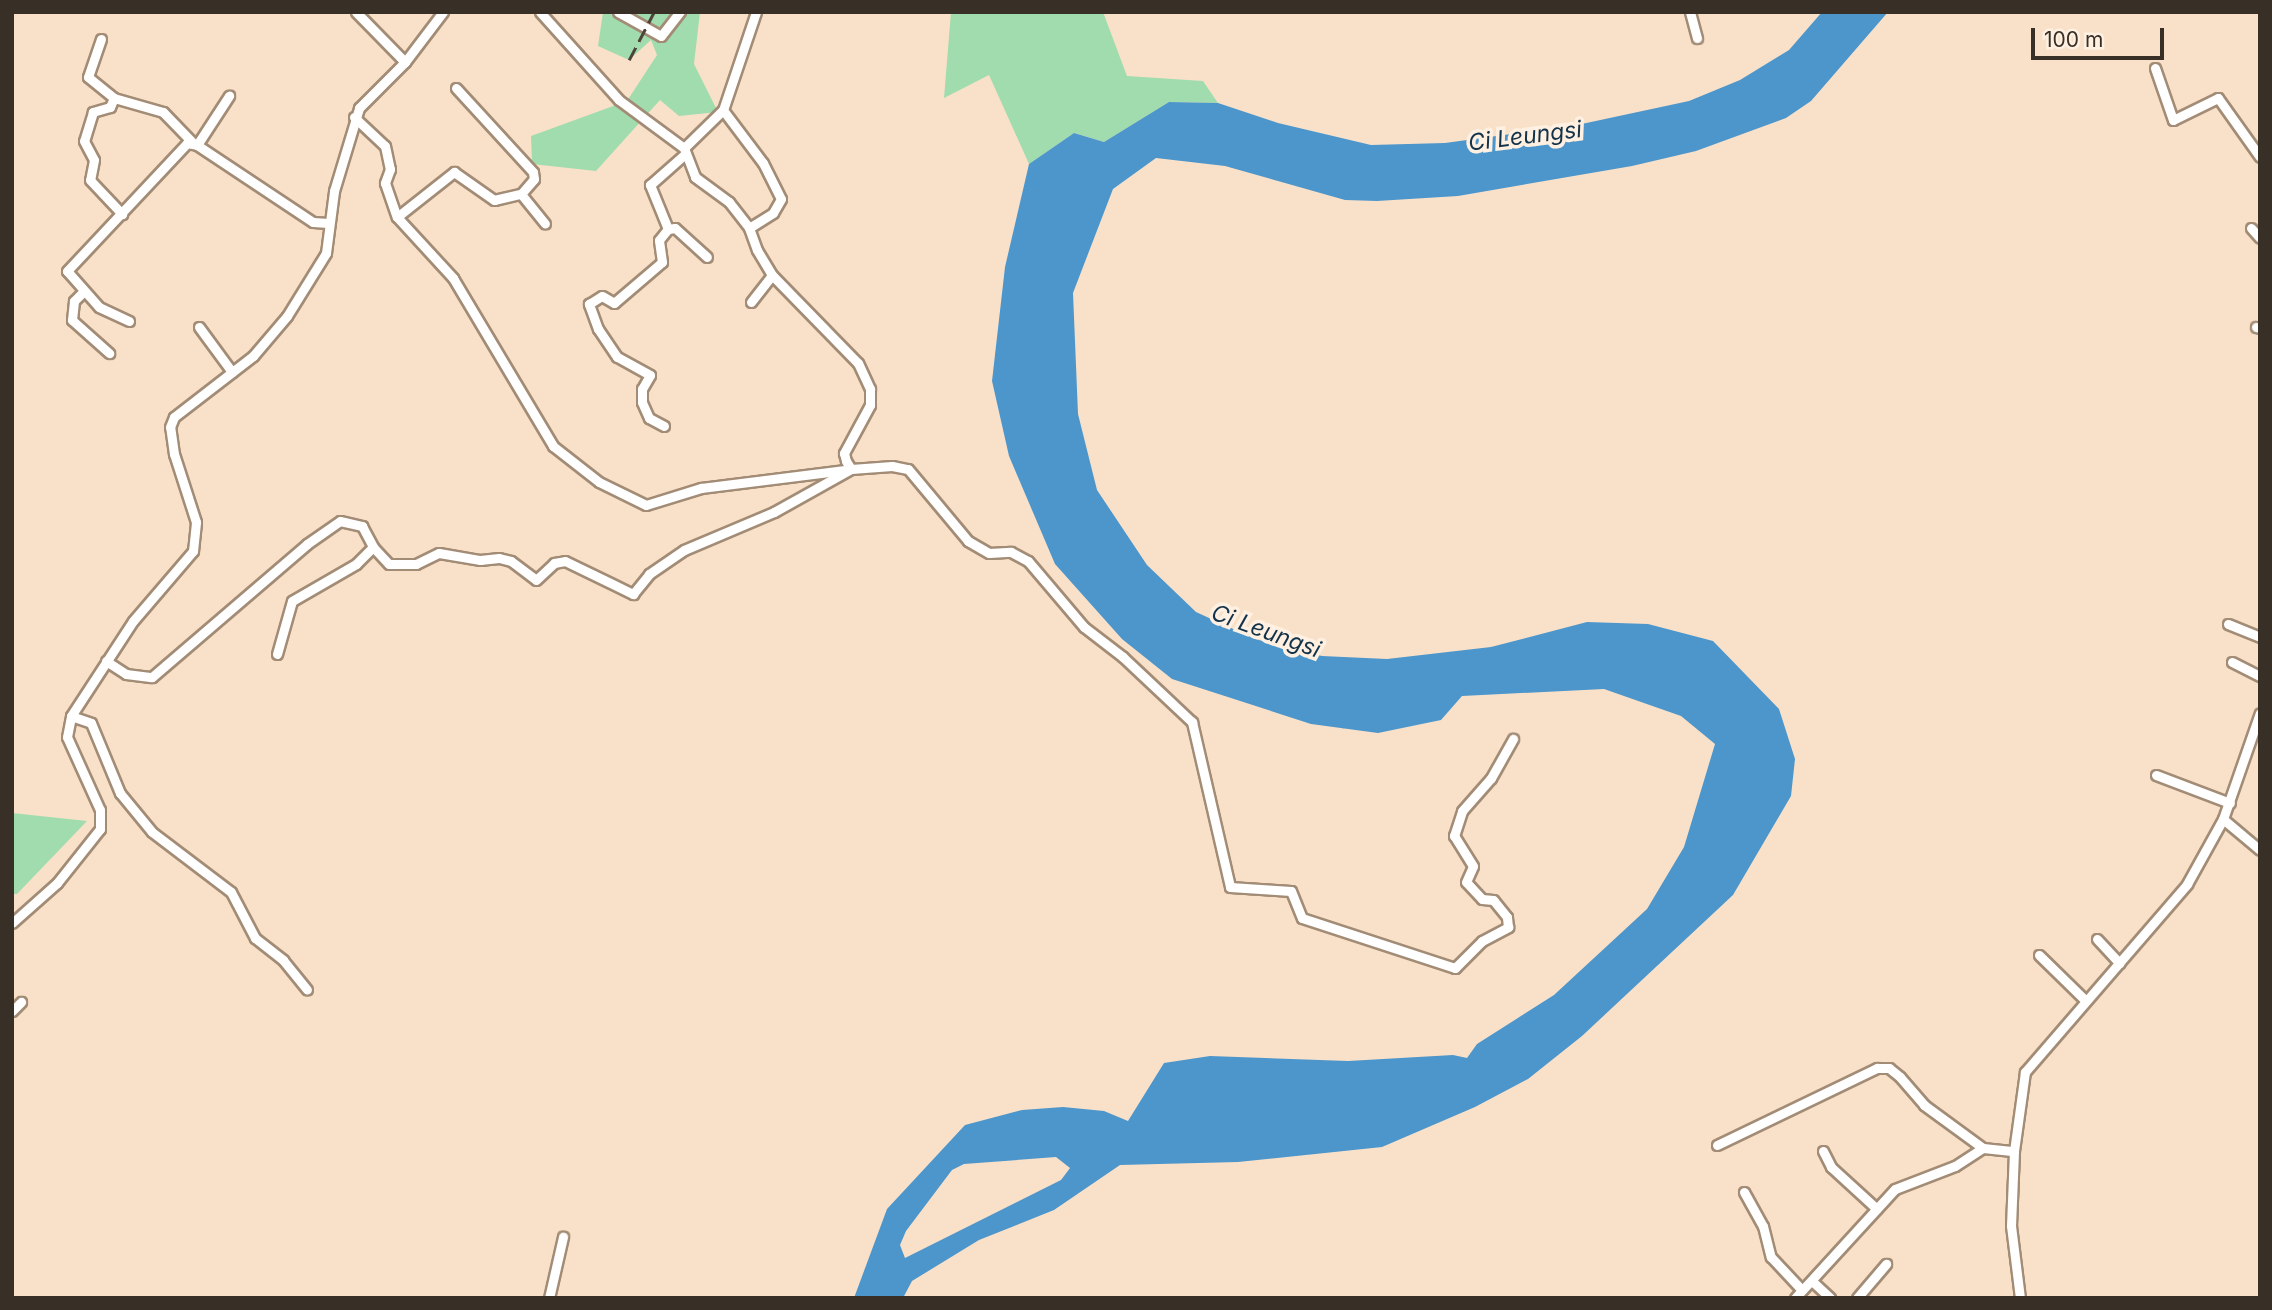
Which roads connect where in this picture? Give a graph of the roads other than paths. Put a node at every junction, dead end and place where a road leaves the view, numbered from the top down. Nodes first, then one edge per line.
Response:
1 (356, 12) edge
2 (443, 12) edge
3 (540, 12) edge
4 (618, 12) edge
5 (680, 12) edge
6 (756, 12) edge
7 (1690, 12) edge
8 (1697, 37) dead end
9 (101, 39) dead end
10 (405, 62) junction
11 (2155, 68) dead end
12 (456, 88) dead end
13 (229, 96) dead end
14 (114, 98) junction
15 (723, 110) junction
16 (354, 117) junction
17 (195, 144) junction
18 (684, 152) junction
19 (2260, 157) edge
20 (520, 194) junction
21 (122, 214) junction
22 (397, 217) junction
23 (328, 223) junction
24 (545, 223) dead end
25 (749, 228) junction
26 (2251, 228) dead end
27 (668, 229) junction
28 (2260, 238) edge
29 (707, 257) dead end
30 (772, 275) junction
31 (83, 292) junction
32 (751, 302) dead end
33 (128, 321) dead end
34 (199, 327) dead end
35 (109, 353) dead end
36 (232, 372) junction
37 (664, 426) dead end
38 (851, 469) junction
39 (373, 547) junction
40 (2228, 624) dead end
41 (2260, 637) edge
42 (277, 654) dead end
43 (106, 661) junction
44 (2232, 662) dead end
45 (2260, 676) edge
46 (2260, 713) edge
47 (71, 716) junction
48 (1513, 739) dead end
49 (2155, 775) dead end
50 (2230, 803) junction
51 (2223, 819) junction
52 (2260, 850) edge
53 (12, 923) edge
54 (2097, 939) dead end
55 (2039, 955) dead end
56 (2119, 963) junction
57 (307, 990) dead end
58 (2085, 1000) junction
59 (21, 1002) dead end
60 (12, 1011) edge
61 (1717, 1145) dead end
62 (1983, 1148) junction
63 (1823, 1151) dead end
64 (2014, 1151) junction
65 (1744, 1192) dead end
66 (1877, 1209) junction
67 (563, 1237) dead end
68 (1886, 1264) dead end
69 (1812, 1281) junction
70 (1802, 1290) junction
71 (549, 1298) edge
72 (1795, 1298) edge
73 (1830, 1298) edge
74 (1857, 1298) edge
75 (2020, 1298) edge

1 - 10 street
2 - 10 street
3 - 18 street
4 - 5 street
6 - 15 street
7 - 8 street
9 - 14 street
10 - 16 street
11 - 19 street
12 - 20 street
13 - 17 street
14 - 17 street
14 - 21 street
15 - 18 street
15 - 25 street
16 - 22 street
16 - 23 street
17 - 21 street
17 - 23 street
18 - 25 street
18 - 27 street
20 - 22 street
20 - 24 street
21 - 31 street
22 - 38 street
23 - 36 street
25 - 30 street
26 - 28 street
27 - 29 street
27 - 37 street
30 - 32 street
30 - 38 street
31 - 33 street
31 - 35 street
34 - 36 street
36 - 43 street
38 - 39 street
38 - 48 street
39 - 42 street
39 - 43 street
40 - 41 street
43 - 47 street
44 - 45 street
46 - 50 street
47 - 53 street
47 - 57 street
49 - 50 street
50 - 51 street
51 - 52 street
51 - 56 street
54 - 56 street
55 - 58 street
56 - 58 street
58 - 64 street
59 - 60 street
61 - 62 street
62 - 64 street
62 - 66 street
63 - 66 street
64 - 75 street
65 - 70 street
66 - 69 street
67 - 71 street
68 - 74 street
69 - 70 street
69 - 73 street
70 - 72 street

